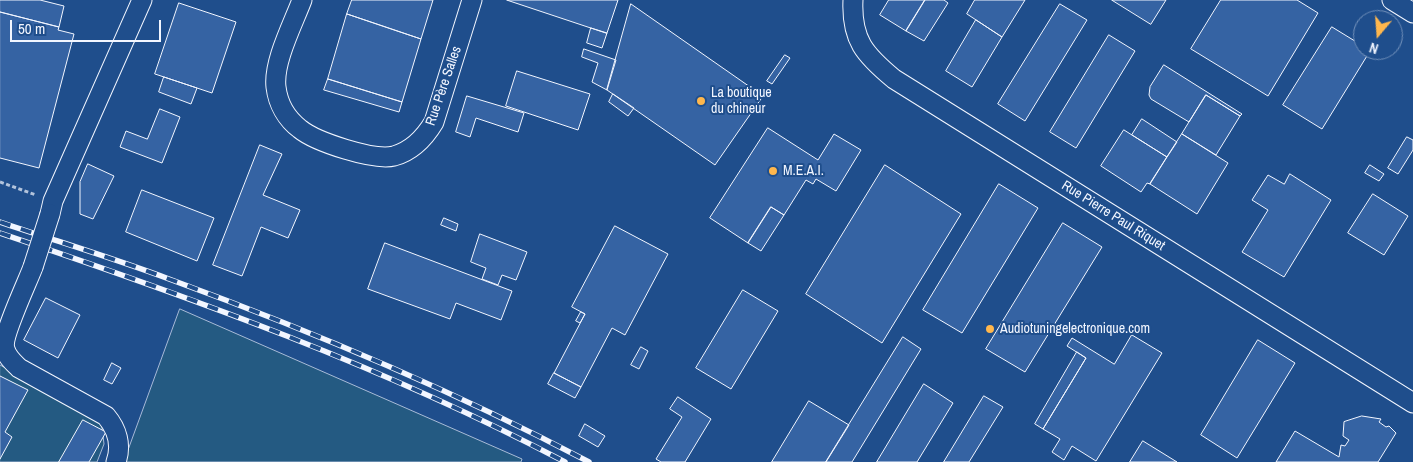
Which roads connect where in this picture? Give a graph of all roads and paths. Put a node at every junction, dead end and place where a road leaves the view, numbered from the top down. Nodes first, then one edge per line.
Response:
1 (142, 0) edge
2 (302, 0) edge
3 (472, 0) edge
4 (853, 0) edge
5 (1392, 0) edge
6 (1413, 13) edge
7 (0, 182) edge
8 (52, 207) junction
9 (1413, 403) edge
10 (116, 462) edge

1 - 8 street
2 - 3 street, Rue Père Salles
4 - 9 street, Rue Pierre Paul Riquet
5 - 6 street
7 - 8 path
8 - 10 street, bridge

